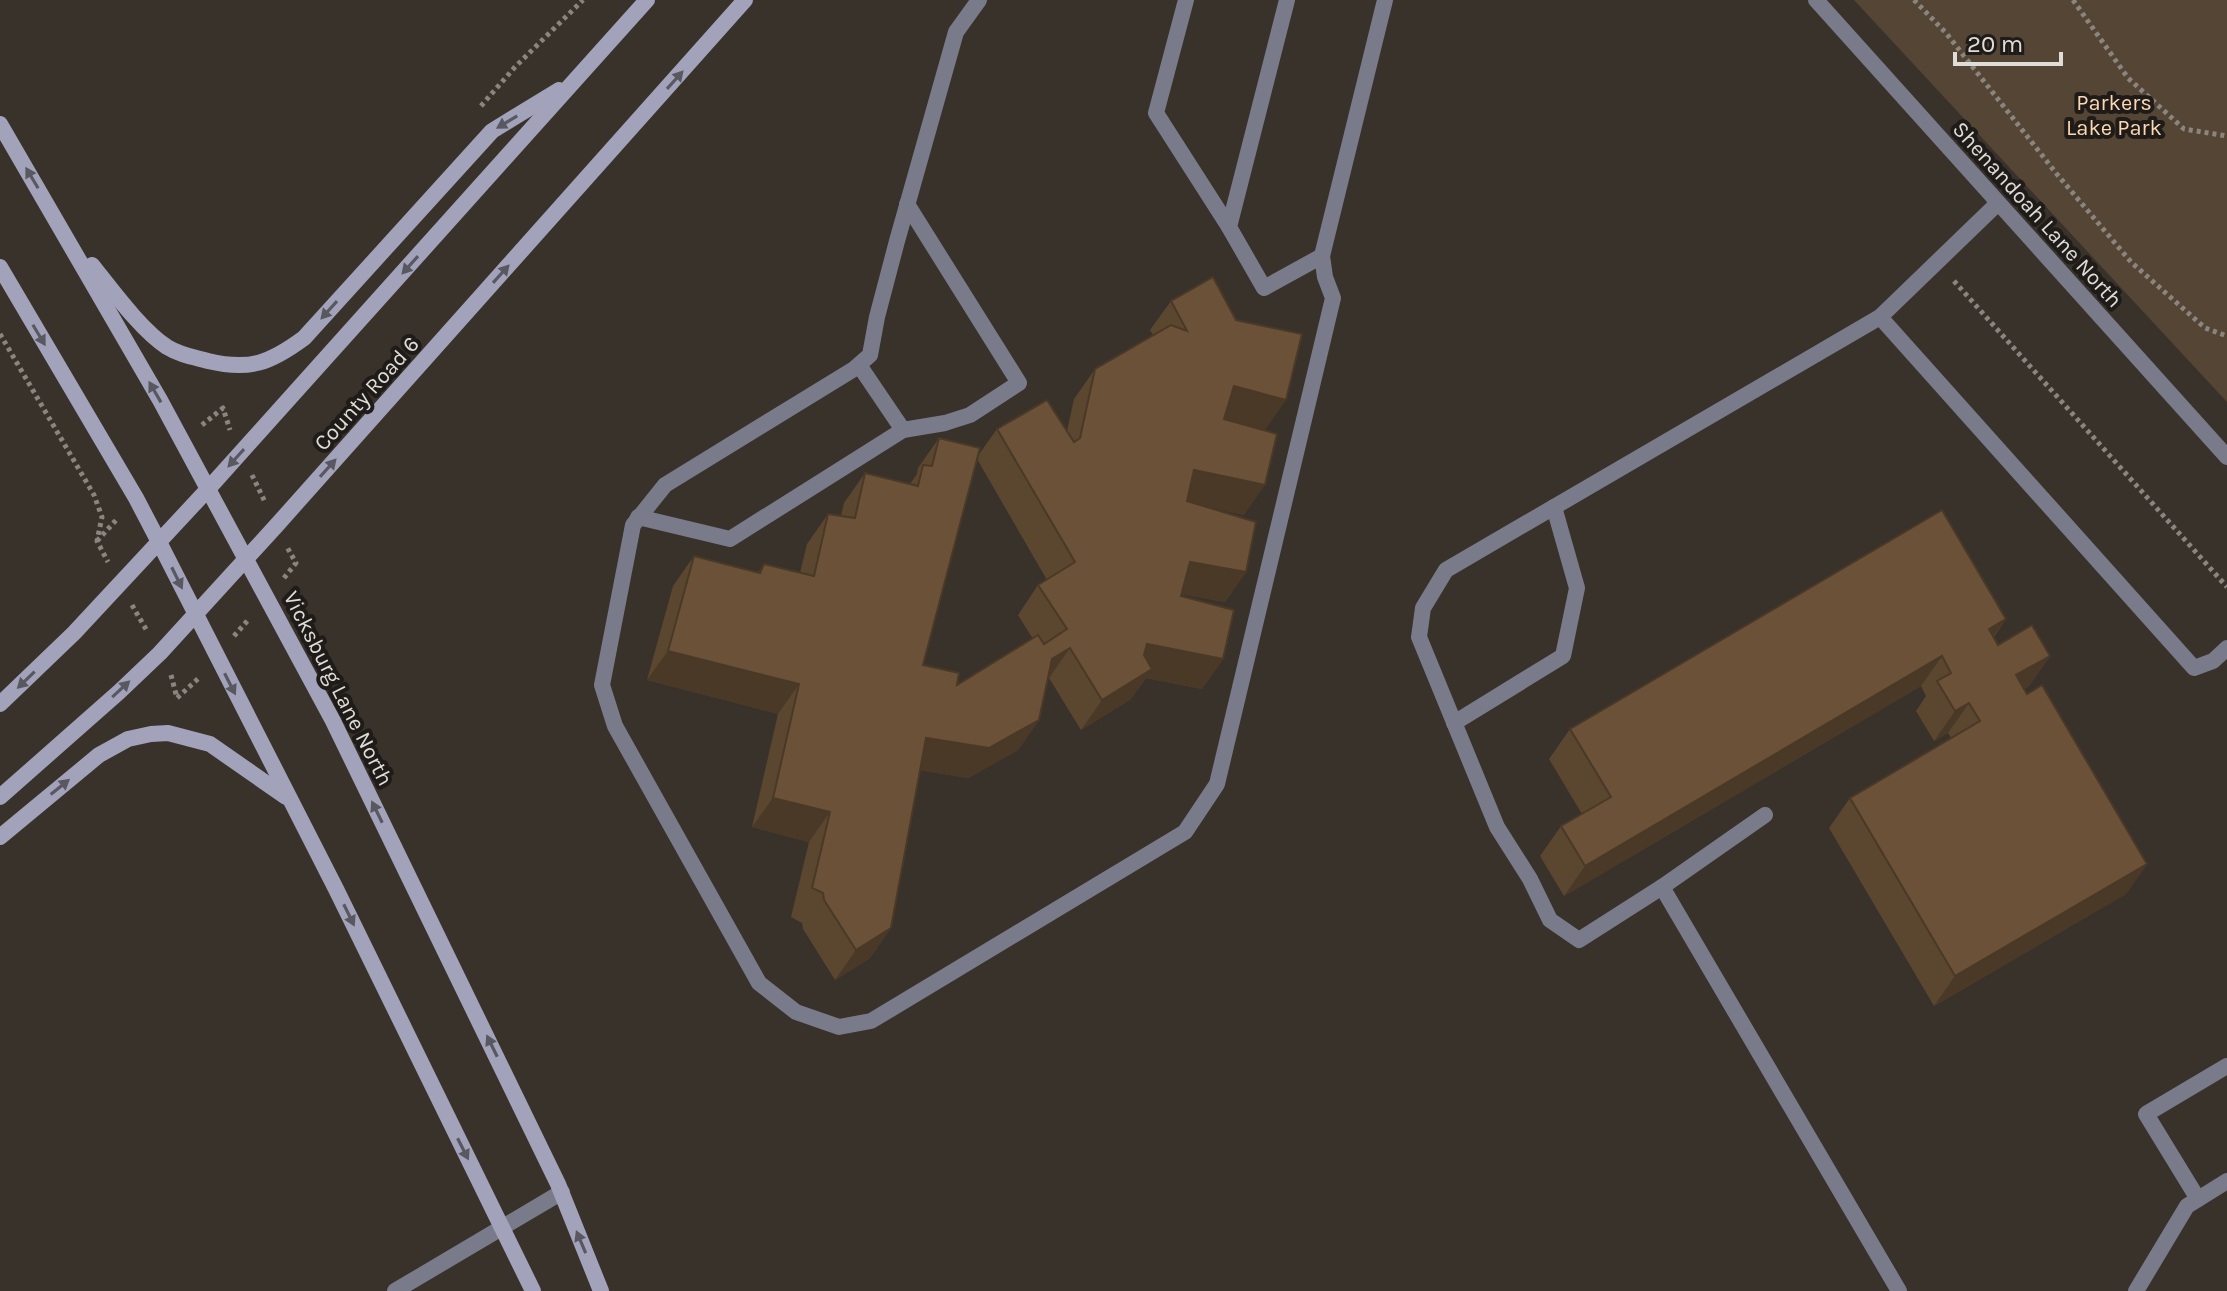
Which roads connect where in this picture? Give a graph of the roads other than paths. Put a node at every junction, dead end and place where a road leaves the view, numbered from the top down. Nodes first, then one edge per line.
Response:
1 (647, 0) edge
2 (745, 0) edge
3 (979, 0) edge
4 (1186, 0) edge
5 (1287, 0) edge
6 (1385, 0) edge
7 (1816, 0) edge
8 (574, 81) junction
9 (0, 124) edge
10 (1998, 203) junction
11 (907, 204) junction
12 (1229, 227) junction
13 (64, 232) junction
14 (1322, 256) junction
15 (0, 267) edge
16 (1880, 317) junction
17 (859, 365) junction
18 (903, 430) junction
19 (2227, 457) edge
20 (209, 488) junction
21 (1554, 507) junction
22 (638, 517) junction
23 (159, 542) junction
24 (246, 558) junction
25 (195, 614) junction
26 (2227, 648) edge
27 (0, 704) edge
28 (1454, 723) junction
29 (0, 797) edge
30 (290, 800) junction
31 (1765, 815) dead end
32 (0, 837) edge
33 (1662, 887) junction
34 (2227, 1066) edge
35 (2227, 1181) edge
36 (562, 1192) junction
37 (2198, 1199) junction
38 (502, 1227) junction
39 (2138, 1290) edge
40 (395, 1291) edge
41 (533, 1291) edge
42 (601, 1291) edge
43 (1899, 1291) edge

1 - 8 main road
24 -> 2 main road, County Road 6
3 - 11 street
4 - 12 street
5 - 12 street
6 - 14 street
7 - 10 street, Shenandoah Lane North
8 -> 13 main road
8 -> 20 main road
13 -> 9 main road, Vicksburg Lane North
10 - 16 street
10 - 19 street, Shenandoah Lane North
11 - 17 street
11 - 18 street
12 - 14 street
20 -> 13 main road, Vicksburg Lane North
14 - 22 street
15 -> 23 main road
16 - 21 street
16 - 26 street
17 - 18 street
17 - 22 street
18 - 22 street
20 - 23 main road
20 - 24 main road, Vicksburg Lane North
21 - 28 street
21 - 28 street
23 -> 25 main road
23 -> 27 main road
24 - 25 main road, County Road 6
36 -> 24 main road, Vicksburg Lane North
29 -> 25 main road, County Road 6
25 -> 30 main road
28 - 33 street
32 -> 30 main road
30 -> 38 main road
31 - 33 street
33 - 43 street
34 - 37 street
35 - 37 street
36 - 38 street
42 -> 36 main road, Vicksburg Lane North
37 - 39 street
38 - 40 street
38 - 41 main road

